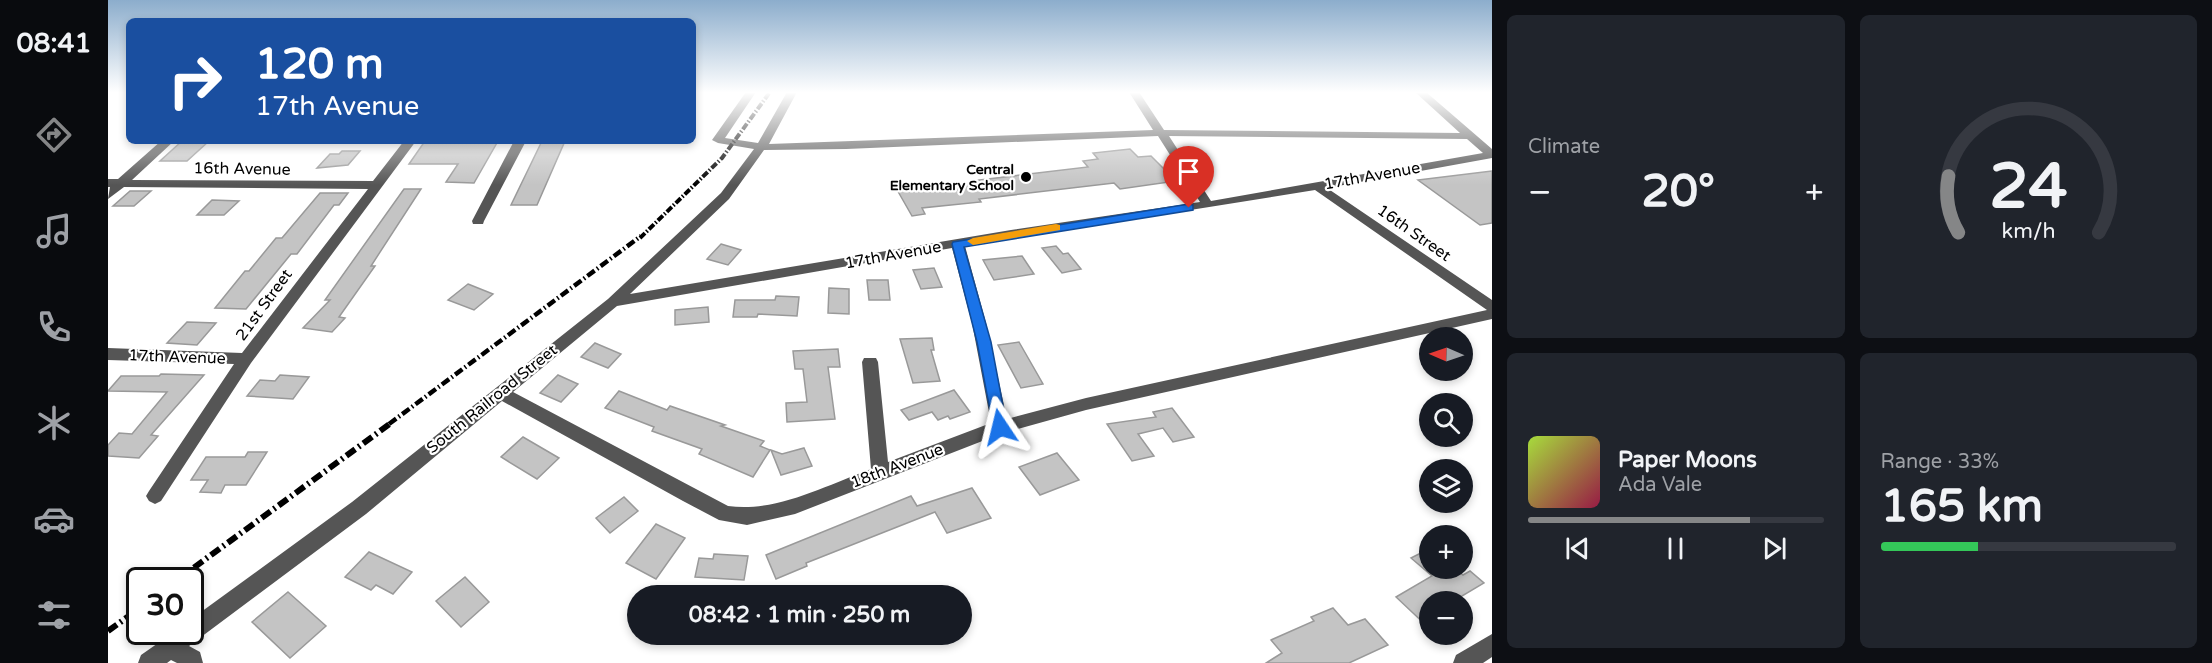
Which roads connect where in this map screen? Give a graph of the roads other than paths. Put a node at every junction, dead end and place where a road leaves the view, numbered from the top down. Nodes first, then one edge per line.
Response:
1 (729, 123) edge
2 (775, 123) edge
3 (1154, 123) edge
4 (1455, 123) edge
5 (1161, 133) junction
6 (1470, 136) junction
7 (164, 144) edge
8 (408, 144) edge
9 (518, 144) edge
10 (761, 147) junction
11 (1492, 155) edge
12 (114, 183) edge
13 (376, 185) junction
14 (1317, 186) junction
15 (108, 195) edge
16 (1208, 206) junction
17 (478, 221) dead end
18 (958, 244) junction
19 (613, 302) junction
20 (1492, 307) edge
21 (1492, 314) edge
22 (108, 354) edge
23 (246, 359) junction
24 (870, 362) dead end
25 (500, 393) junction
26 (1000, 427) junction
27 (880, 472) junction
28 (155, 496) dead end
29 (1492, 644) edge
30 (171, 647) junction
31 (149, 663) edge
32 (192, 663) edge
33 (1464, 663) edge

1 - 10 street
2 - 10 street, South Railroad Street
3 - 5 street
4 - 6 street
5 - 6 street
5 - 10 street
5 - 16 street
6 - 11 street
7 - 12 street
8 - 13 street, 21st Street
9 - 17 street
10 - 19 street, South Railroad Street
11 - 14 street, 17th Avenue
12 - 13 street, 16th Avenue
12 - 15 street
13 - 23 street, 21st Street
14 - 16 street, 17th Avenue
14 - 20 street, 16th Street
16 - 18 street, 17th Avenue
18 - 19 street, 17th Avenue
18 - 26 street
19 - 25 street, South Railroad Street
21 - 26 street, 18th Avenue
22 - 23 street, 17th Avenue
23 - 28 street, 21st Street
24 - 27 street
25 - 27 street, 18th Avenue
25 - 30 street, South Railroad Street
26 - 27 street, 18th Avenue
29 - 33 street
30 - 31 street, South Railroad Street
30 - 32 street

